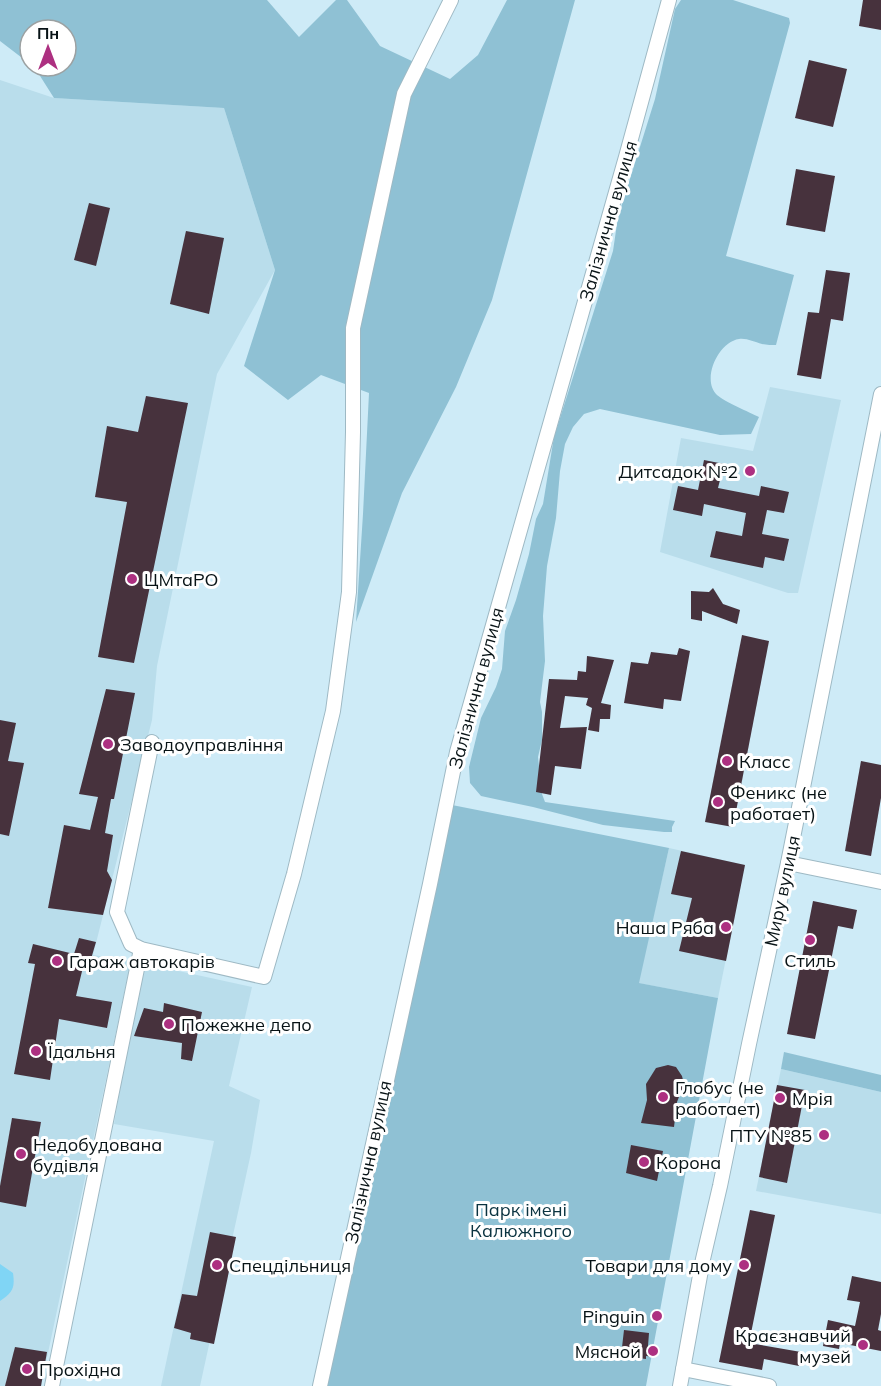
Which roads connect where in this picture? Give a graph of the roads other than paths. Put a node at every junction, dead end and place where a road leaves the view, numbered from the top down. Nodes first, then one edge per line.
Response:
1 (451, 0) edge
2 (669, 0) edge
3 (881, 394) edge
4 (152, 742) dead end
5 (788, 863) junction
6 (881, 882) edge
7 (141, 949) junction
8 (683, 1369) junction
9 (52, 1386) edge
10 (320, 1386) edge
11 (680, 1386) edge
12 (769, 1386) edge

1 - 7 street
2 - 10 street, Залізнична вулиця
3 - 5 street, Миру вулиця
4 - 7 street
5 - 6 street
5 - 8 street, Миру вулиця
7 - 9 street
8 - 11 street, Миру вулиця
8 - 12 street

